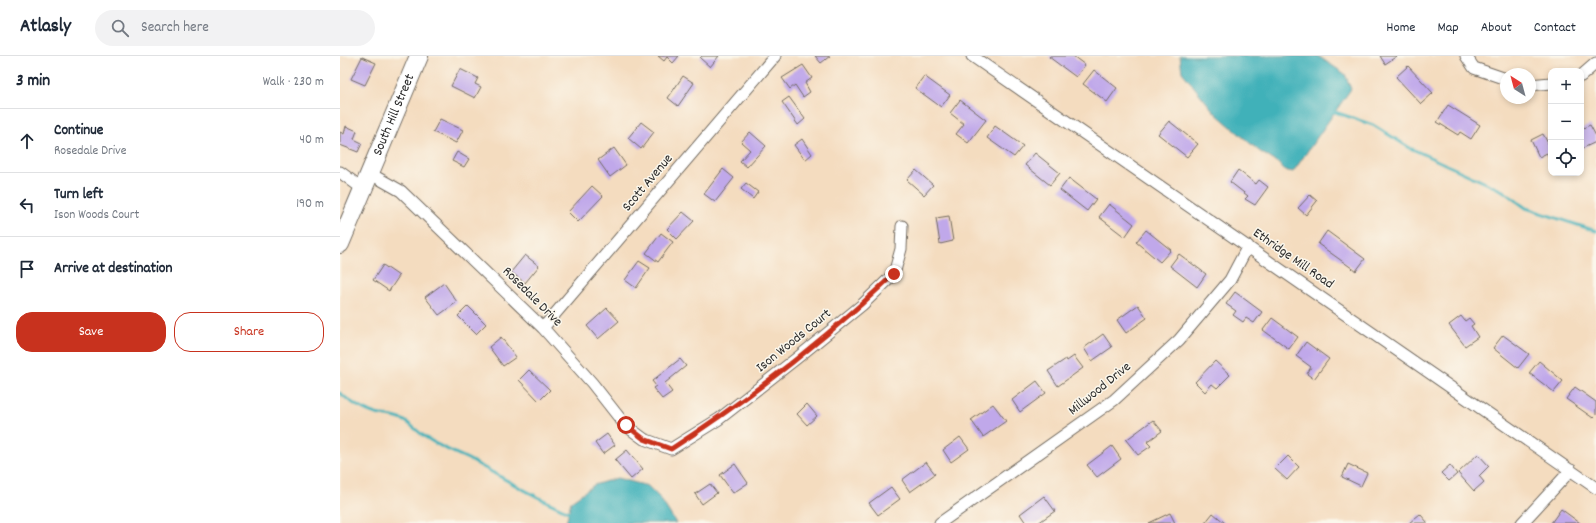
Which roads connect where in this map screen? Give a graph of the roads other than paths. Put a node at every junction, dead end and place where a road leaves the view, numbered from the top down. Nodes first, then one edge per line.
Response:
1 (419, 56) edge
2 (775, 56) edge
3 (972, 56) edge
4 (1466, 56) edge
5 (1596, 63) edge
6 (1584, 73) edge
7 (1500, 77) edge
8 (1548, 83) edge
9 (1536, 84) edge
10 (340, 172) edge
11 (366, 181) junction
12 (902, 226) dead end
13 (340, 244) edge
14 (1248, 246) junction
15 (544, 328) junction
16 (666, 448) joint
17 (1571, 470) junction
18 (1596, 488) edge
19 (940, 523) edge
20 (1522, 523) edge

1 - 11 main road, South Hill Street
2 - 15 street, Scott Avenue
3 - 14 street, Ethridge Mill Road
4 - 7 street
5 - 6 street
8 - 9 street
10 - 11 street, Rosedale Drive
11 - 13 main road, South Hill Street
11 - 15 street, Rosedale Drive
12 - 16 street, Ison Woods Court
14 - 17 street, Ethridge Mill Road
14 - 19 street, Millwood Drive
15 - 16 street, Rosedale Drive
17 - 18 street, Ethridge Mill Road
17 - 20 street

